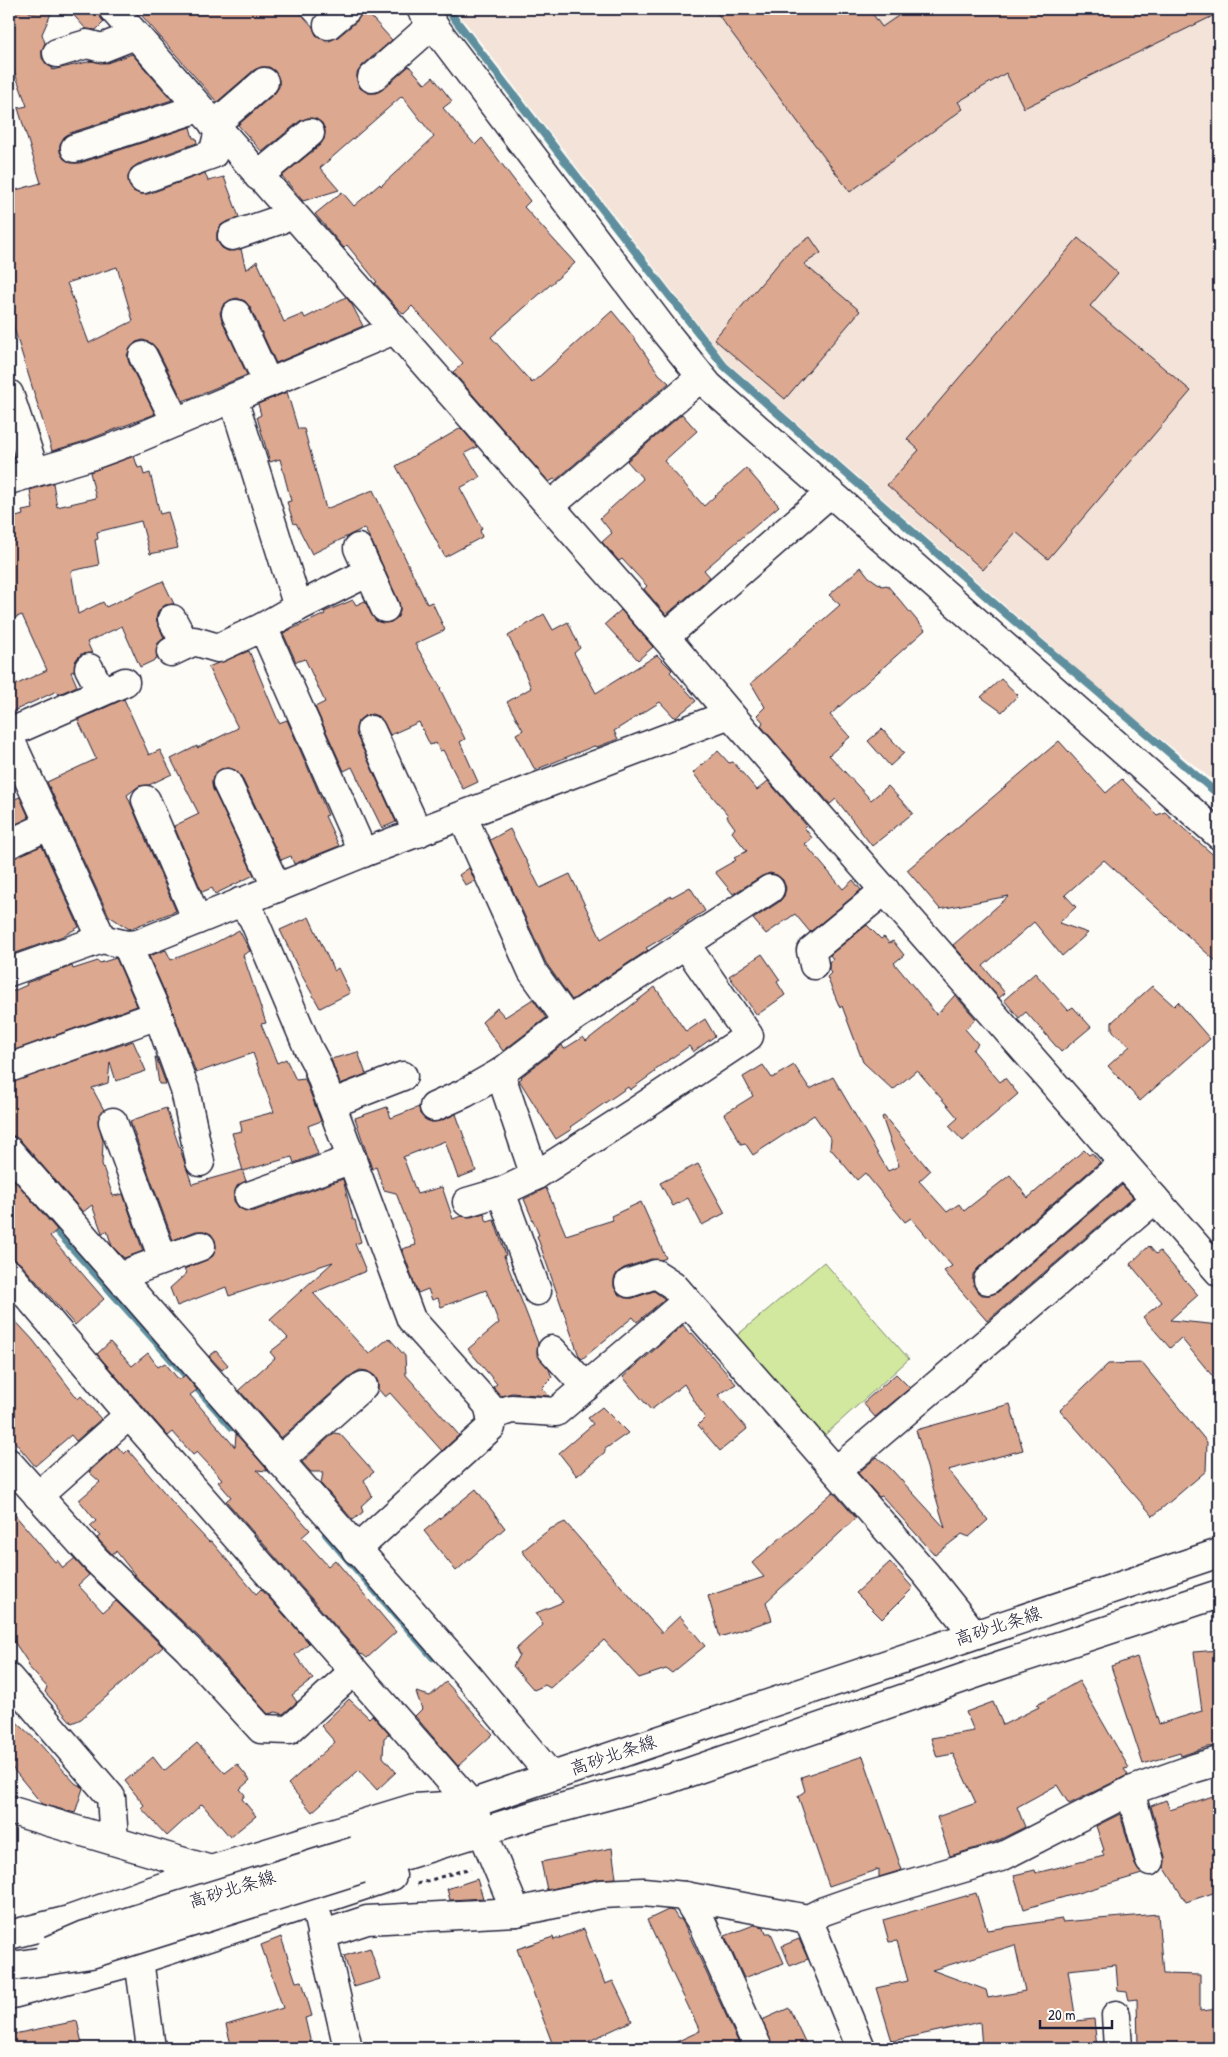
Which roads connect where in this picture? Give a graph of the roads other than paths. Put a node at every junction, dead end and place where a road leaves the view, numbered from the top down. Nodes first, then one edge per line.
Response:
1 (113, 9) edge
2 (427, 16) edge
3 (135, 35) junction
4 (57, 53) dead end
5 (372, 78) dead end
6 (264, 82) dead end
7 (211, 121) junction
8 (310, 133) dead end
9 (75, 148) dead end
10 (258, 176) junction
11 (143, 179) dead end
12 (291, 213) junction
13 (232, 236) dead end
14 (236, 314) dead end
15 (394, 330) junction
16 (143, 356) dead end
17 (701, 376) junction
18 (268, 383) junction
19 (233, 398) junction
20 (10, 401) edge
21 (176, 422) junction
22 (35, 472) junction
23 (9, 480) edge
24 (830, 493) junction
25 (550, 506) junction
26 (358, 548) dead end
27 (369, 572) junction
28 (298, 607) junction
29 (385, 608) dead end
30 (172, 619) dead end
31 (263, 627) junction
32 (665, 637) junction
33 (105, 680) dead end
34 (730, 714) junction
35 (371, 730) dead end
36 (9, 733) edge
37 (9, 737) edge
38 (227, 783) dead end
39 (146, 800) dead end
40 (463, 817) junction
41 (50, 825) junction
42 (418, 833) junction
43 (1219, 836) edge
44 (9, 844) edge
45 (364, 853) junction
46 (276, 888) junction
47 (770, 889) dead end
48 (884, 890) junction
49 (240, 902) junction
50 (197, 920) junction
51 (114, 942) junction
52 (686, 945) junction
53 (814, 966) dead end
54 (9, 972) edge
55 (158, 1015) junction
56 (568, 1021) junction
57 (9, 1068) edge
58 (500, 1073) junction
59 (404, 1076) dead end
60 (331, 1104) junction
61 (434, 1107) dead end
62 (113, 1122) dead end
63 (9, 1151) edge
64 (352, 1160) junction
65 (200, 1162) dead end
66 (1123, 1163) junction
67 (535, 1176) junction
68 (501, 1192) junction
69 (249, 1196) dead end
70 (1155, 1199) junction
71 (467, 1202) dead end
72 (201, 1246) dead end
73 (163, 1259) junction
74 (1219, 1272) edge
75 (9, 1274) edge
76 (122, 1280) junction
77 (988, 1280) dead end
78 (629, 1283) dead end
79 (537, 1291) dead end
80 (687, 1302) junction
81 (552, 1350) dead end
82 (363, 1386) dead end
83 (586, 1387) junction
84 (129, 1415) junction
85 (491, 1416) junction
86 (279, 1461) junction
87 (9, 1463) edge
88 (836, 1471) junction
89 (38, 1496) junction
90 (356, 1550) junction
91 (1219, 1553) edge
92 (1219, 1594) edge
93 (974, 1634) junction
94 (354, 1671) junction
95 (9, 1678) edge
96 (1219, 1761) edge
97 (551, 1776) junction
98 (1130, 1790) junction
99 (471, 1804) junction
100 (9, 1809) edge
101 (483, 1831) junction
102 (114, 1840) junction
103 (358, 1860) junction
104 (1150, 1861) dead end
105 (211, 1870) junction
106 (684, 1896) junction
107 (314, 1902) junction
108 (121, 1904) junction
109 (516, 1912) junction
110 (808, 1919) junction
111 (9, 1935) edge
112 (321, 1935) junction
113 (139, 1960) junction
114 (10, 1966) edge
115 (9, 1995) edge
116 (1116, 2016) dead end
117 (151, 2048) edge
118 (348, 2048) edge
119 (758, 2048) edge
120 (861, 2048) edge
121 (1118, 2048) edge

1 - 3 street
2 - 5 street
2 - 17 street
3 - 4 street
3 - 7 street
6 - 7 street
7 - 9 street
7 - 10 street
7 - 11 street
8 - 10 street
10 - 12 street
12 - 13 street
12 - 15 street
14 - 18 street
15 - 18 street
15 - 25 street
16 - 21 street
17 - 24 street
17 - 25 street
18 - 19 street
19 - 21 street
19 - 28 street
20 - 22 street
21 - 22 street
22 - 23 street
24 - 32 street
24 - 43 street
25 - 32 street
26 - 27 street
27 - 28 street
27 - 29 street
28 - 31 street
30 - 31 street
31 - 45 street
32 - 34 street
33 - 36 street
34 - 40 street
34 - 48 street
35 - 42 street
37 - 41 street
38 - 46 street
39 - 50 street
40 - 42 street
40 - 56 street
41 - 44 street
41 - 51 street
42 - 45 street
45 - 46 street
46 - 49 street
47 - 52 street
48 - 53 street
48 - 66 street
49 - 50 street
49 - 60 street
50 - 51 street
51 - 54 street
51 - 55 street
52 - 56 street
52 - 67 street
55 - 57 street
55 - 65 street
56 - 58 street
58 - 61 street
58 - 67 street
59 - 60 street
60 - 64 street
62 - 73 street
63 - 76 street
64 - 69 street
64 - 85 street
66 - 70 street
66 - 77 street
67 - 68 street
68 - 71 street
68 - 79 street
70 - 74 street
70 - 88 street
72 - 73 street
73 - 76 street
75 - 84 street
76 - 86 street
78 - 80 street
80 - 83 street
80 - 88 street
81 - 83 street
82 - 86 street
83 - 85 street
84 - 89 street
84 - 94 street
85 - 90 street
86 - 90 street
87 - 89 street
88 - 93 street
89 - 94 street
90 - 97 street
91 - 93 street, 高砂北条線
92 - 101 street, 高砂北条線
93 - 97 street, 高砂北条線
94 - 99 street
95 - 102 street
96 - 98 street
97 - 99 street, 高砂北条線
98 - 104 street
98 - 110 street
99 - 101 street
99 - 103 street, 高砂北条線
99 - 105 street
100 - 102 street
101 - 103 street, 高砂北条線
101 - 107 street
101 - 109 street
102 - 105 street
103 - 114 street, 高砂北条線, bridge
105 - 108 street
106 - 109 street
106 - 110 street
106 - 119 street
107 - 112 street
107 - 113 street
108 - 111 street
108 - 113 street
109 - 112 street
110 - 120 street
112 - 118 street
113 - 115 street
113 - 117 street
116 - 121 street

